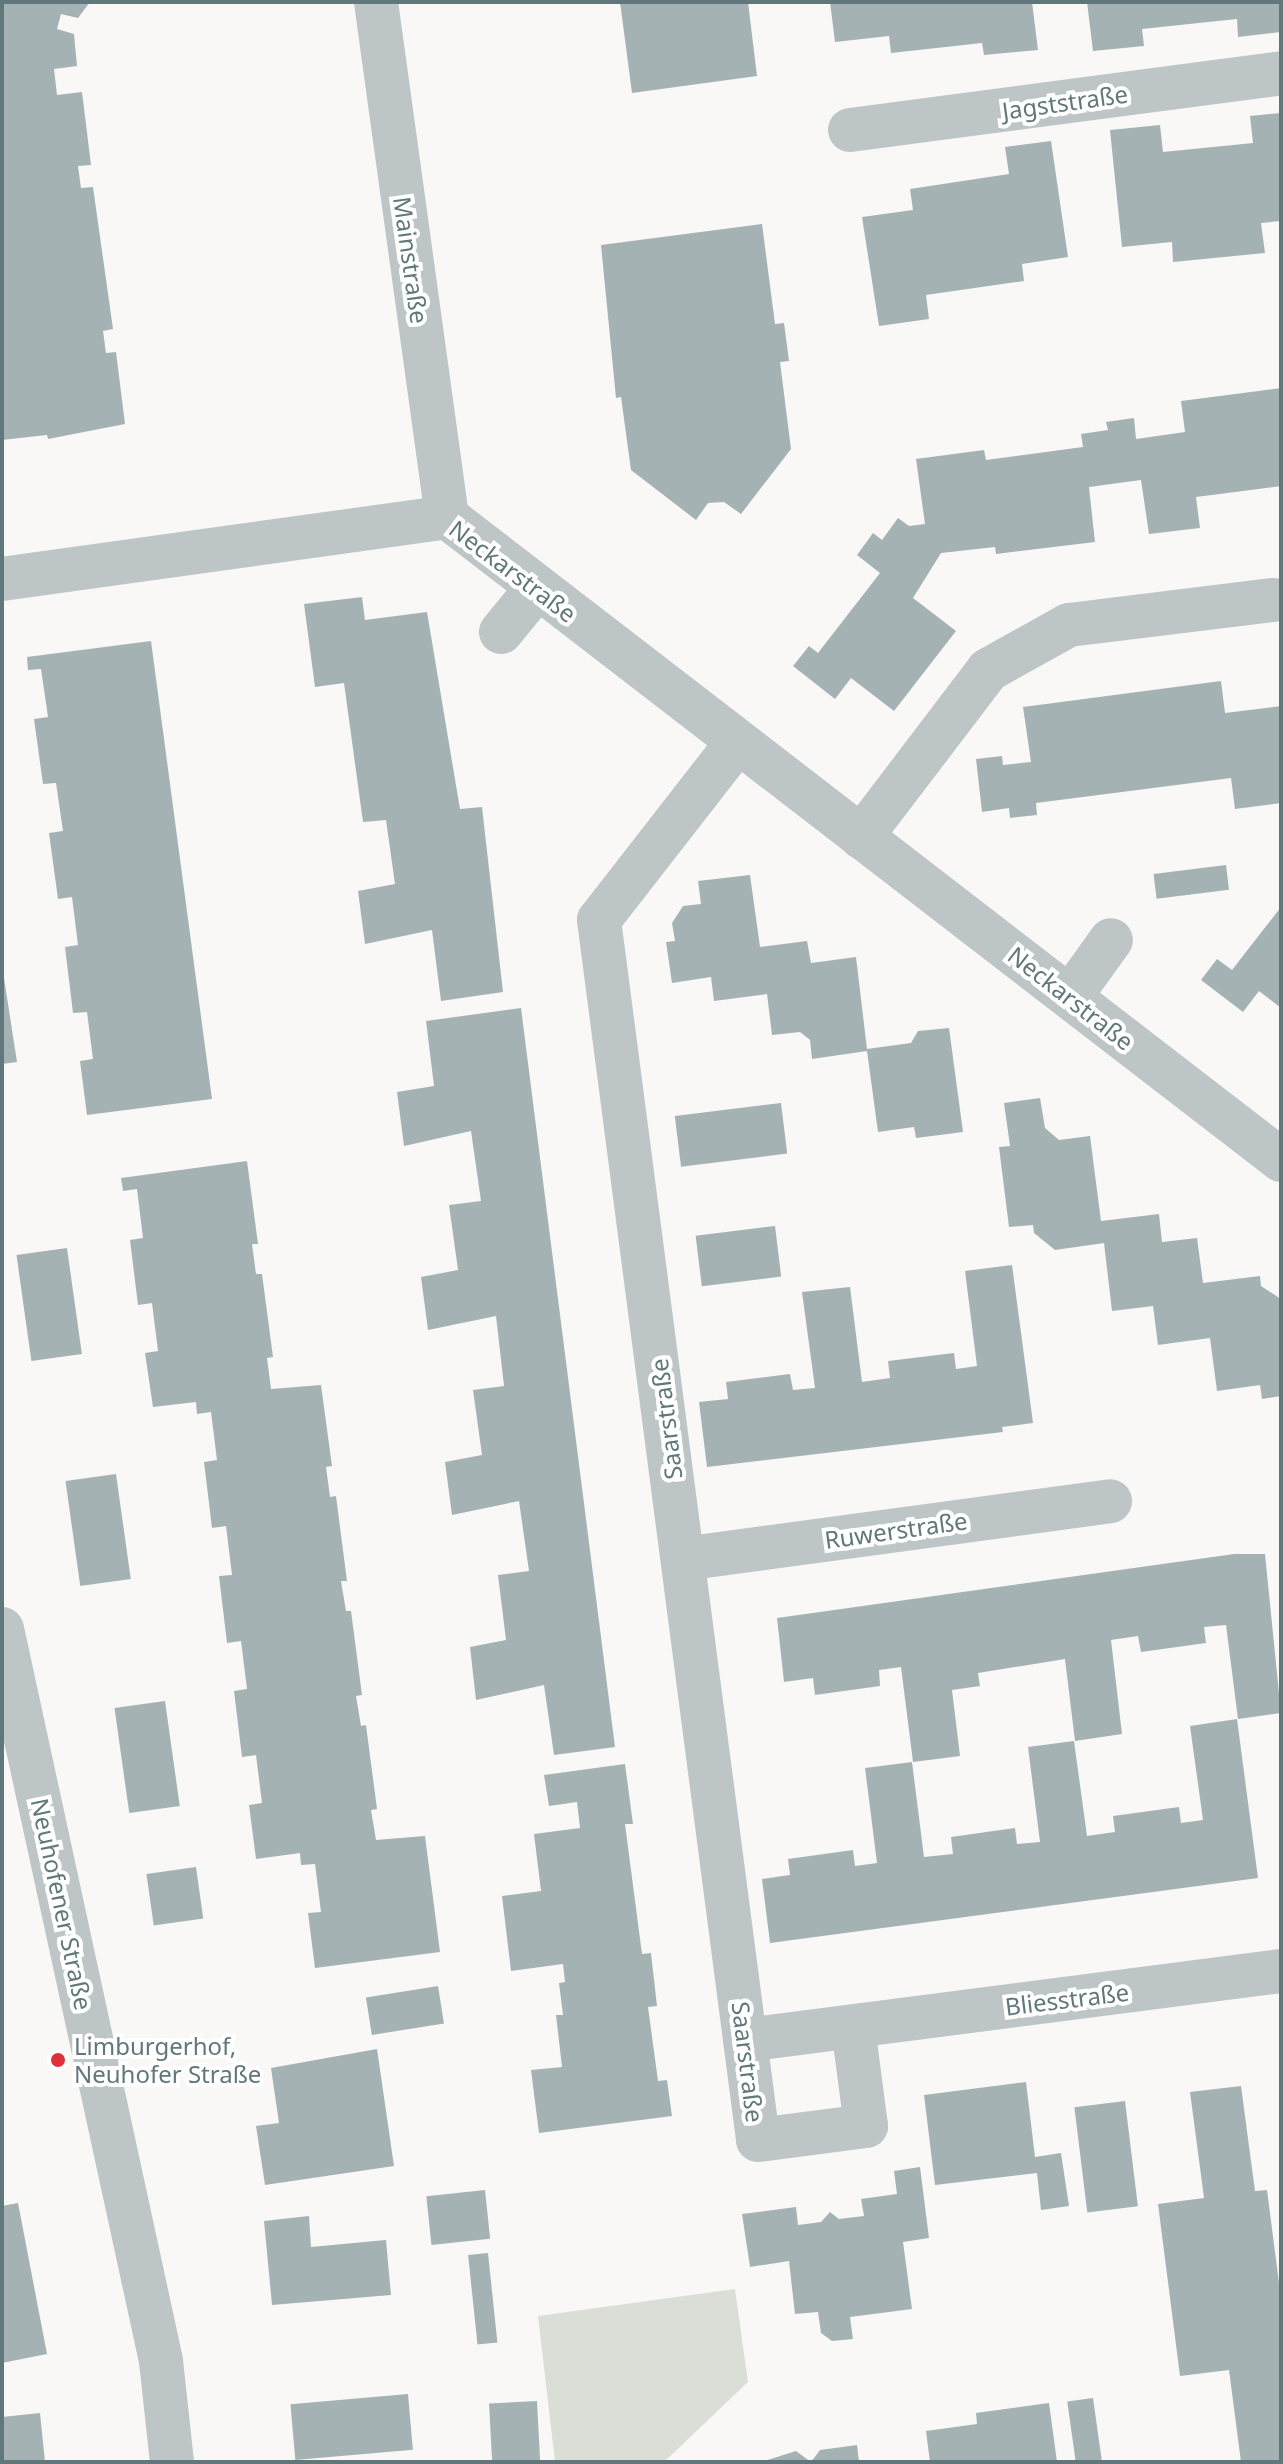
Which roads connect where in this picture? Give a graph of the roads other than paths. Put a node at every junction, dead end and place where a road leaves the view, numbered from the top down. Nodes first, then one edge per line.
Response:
1 (376, 2) edge
2 (1281, 73) edge
3 (850, 130) dead end
4 (447, 517) junction
5 (2, 579) edge
6 (537, 588) junction
7 (1273, 600) dead end
8 (501, 632) dead end
9 (736, 744) junction
10 (861, 837) junction
11 (1111, 940) dead end
12 (1070, 997) junction
13 (1277, 1148) edge
14 (1110, 1501) dead end
15 (683, 1559) junction
16 (2, 1629) edge
17 (1281, 1971) edge
18 (853, 2027) junction
19 (745, 2040) junction
20 (172, 2462) edge

1 - 4 street, Mainstraße
2 - 3 street, Jagststraße
4 - 5 street, Neckarstraße
4 - 6 street, Neckarstraße
6 - 8 street
6 - 9 street, Neckarstraße
7 - 10 street
9 - 10 street, Neckarstraße
9 - 15 street, Saarstraße
10 - 12 street, Neckarstraße
11 - 12 street
12 - 13 street, Neckarstraße
14 - 15 street, Ruwerstraße
15 - 19 street, Saarstraße
16 - 20 street, Neuhofener Straße
17 - 18 street, Bliesstraße
18 - 19 street, Bliesstraße
18 - 19 street, Saarstraße

